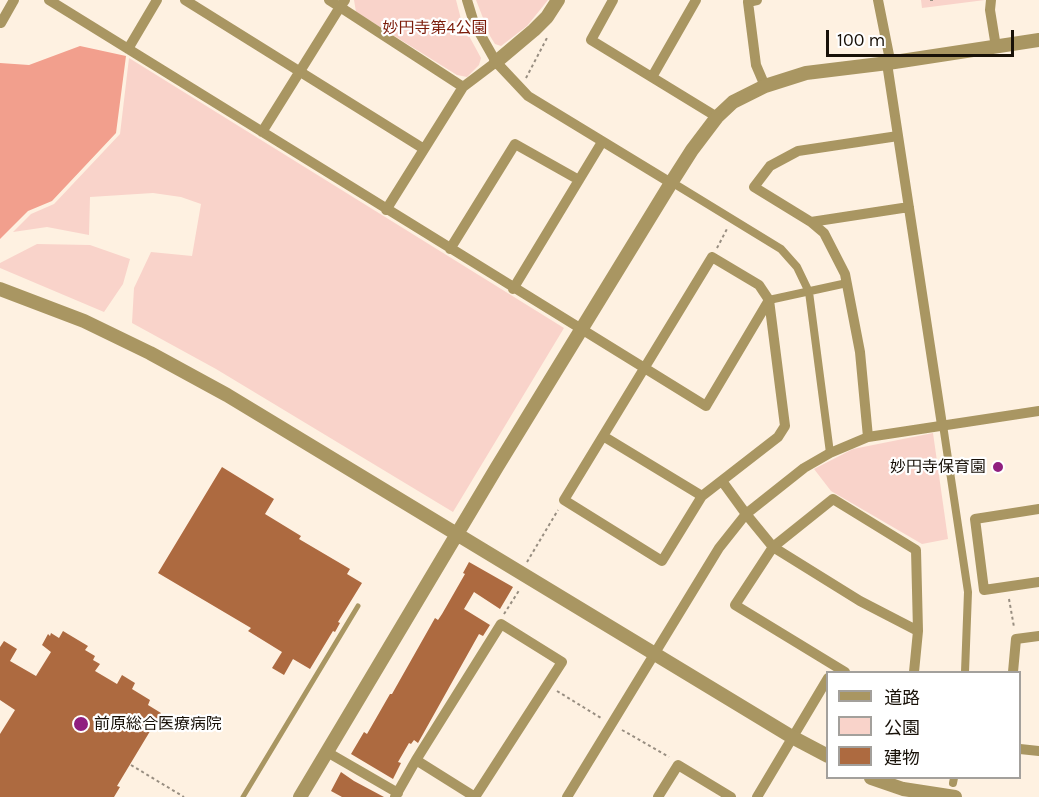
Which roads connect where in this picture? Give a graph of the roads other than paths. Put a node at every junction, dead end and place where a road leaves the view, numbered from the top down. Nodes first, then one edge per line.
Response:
1 (14, 0) edge
2 (49, 0) edge
3 (157, 0) edge
4 (185, 0) edge
5 (329, 0) edge
6 (467, 0) edge
7 (558, 0) edge
8 (613, 0) edge
9 (696, 0) edge
10 (750, 0) edge
11 (878, 0) edge
12 (991, 0) edge
13 (343, 3) edge
14 (1, 23) edge
15 (1039, 40) edge
16 (996, 47) junction
17 (128, 49) junction
18 (496, 62) junction
19 (888, 63) junction
20 (300, 72) junction
21 (652, 77) junction
22 (765, 86) junction
23 (463, 87) junction
24 (717, 117) junction
25 (262, 132) junction
26 (898, 136) junction
27 (602, 142) junction
28 (424, 149) junction
29 (579, 180) junction
30 (674, 184) junction
31 (909, 207) junction
32 (386, 210) junction
33 (811, 222) junction
34 (450, 249) junction
35 (847, 283) junction
36 (0, 289) edge
37 (513, 289) junction
38 (809, 292) junction
39 (769, 300) junction
40 (581, 331) junction
41 (644, 369) junction
42 (1039, 411) edge
43 (942, 425) junction
44 (603, 436) junction
45 (868, 437) junction
46 (830, 453) junction
47 (722, 481) junction
48 (702, 496) junction
49 (1039, 509) edge
50 (746, 514) junction
51 (458, 535) junction
52 (773, 547) junction
53 (1039, 582) edge
54 (358, 606) dead end
55 (918, 631) junction
56 (1039, 636) edge
57 (654, 654) junction
58 (832, 669) edge
59 (914, 671) edge
60 (965, 671) edge
61 (1013, 671) edge
62 (826, 681) edge
63 (792, 737) junction
64 (1021, 749) edge
65 (1039, 751) edge
66 (327, 752) junction
67 (826, 755) edge
68 (416, 760) junction
69 (876, 779) edge
70 (953, 790) edge
71 (397, 795) edge
72 (243, 797) edge
73 (300, 797) edge
74 (475, 797) edge
75 (567, 797) edge
76 (658, 797) edge
77 (731, 797) edge
78 (757, 797) edge

1 - 14 street
2 - 17 street
3 - 17 street
4 - 20 street
5 - 13 street
6 - 18 street
7 - 18 street
8 - 21 street
9 - 21 street
10 - 22 street
11 - 19 street
12 - 16 street
13 - 20 street
13 - 23 street
15 - 16 street
16 - 19 street
17 - 25 street
18 - 23 street
18 - 27 street
19 - 22 street
19 - 26 street
20 - 25 street
20 - 28 street
21 - 24 street
22 - 24 street
23 - 28 street
24 - 30 street
25 - 32 street
26 - 31 street
26 - 33 street
27 - 29 street
27 - 30 street
28 - 32 street
29 - 34 street
29 - 37 street
30 - 38 street
30 - 40 street
31 - 33 street
31 - 43 street
32 - 34 street
33 - 35 street
34 - 37 street
35 - 38 street
35 - 45 street
36 - 51 street
37 - 40 street
38 - 39 street
38 - 46 street
39 - 41 street
39 - 41 street
39 - 47 street
40 - 41 street
40 - 51 street
41 - 44 street
42 - 43 street
43 - 45 street
43 - 60 street
44 - 48 street
44 - 48 street
45 - 46 street
46 - 50 street
47 - 48 street
47 - 50 street
49 - 53 street
50 - 52 street
50 - 57 street
51 - 57 street
51 - 66 street
52 - 55 street
52 - 55 street
52 - 58 street
54 - 72 lane
55 - 59 street
56 - 61 street
57 - 63 street
57 - 75 street
62 - 63 street
63 - 67 street
63 - 78 street
64 - 65 street
66 - 71 street
66 - 73 street
68 - 71 street
68 - 74 street
68 - 74 street
69 - 70 street
76 - 77 street

